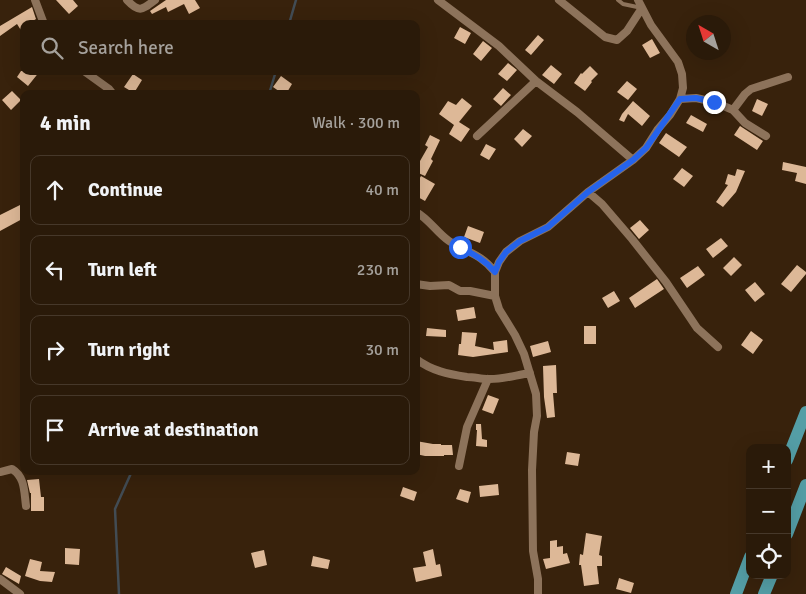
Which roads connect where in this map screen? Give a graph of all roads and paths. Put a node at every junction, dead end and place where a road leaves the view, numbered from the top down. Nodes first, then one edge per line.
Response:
1 (35, 0) edge
2 (127, 0) edge
3 (154, 0) edge
4 (438, 0) edge
5 (559, 0) edge
6 (618, 0) edge
7 (638, 0) edge
8 (642, 8) junction
9 (42, 20) edge
10 (90, 75) edge
11 (788, 77) dead end
12 (536, 81) junction
13 (110, 90) edge
14 (680, 99) junction
15 (733, 110) junction
16 (477, 136) dead end
17 (766, 136) dead end
18 (633, 160) junction
19 (588, 192) junction
20 (420, 214) edge
21 (495, 272) junction
22 (420, 285) edge
23 (495, 296) junction
24 (718, 347) dead end
25 (420, 362) edge
26 (530, 373) junction
27 (488, 379) junction
28 (806, 412) edge
29 (791, 450) edge
30 (459, 466) dead end
31 (0, 472) edge
32 (806, 485) edge
33 (26, 506) dead end
34 (791, 524) edge
35 (746, 568) edge
36 (0, 579) edge
37 (770, 579) edge
38 (20, 594) edge
39 (538, 594) edge
40 (736, 594) edge
41 (764, 594) edge

1 - 9 street
2 - 3 street
4 - 12 street
5 - 8 street
6 - 8 lane
7 - 8 street
8 - 14 street
10 - 13 street
11 - 15 street
12 - 16 street
12 - 18 street
14 - 15 street
14 - 18 street
15 - 17 street
18 - 19 street
19 - 21 street
19 - 24 street
20 - 21 street
21 - 23 street
22 - 23 street
23 - 26 street
25 - 27 street
26 - 27 street
26 - 39 street
27 - 30 street
28 - 29 highway
31 - 33 street
32 - 34 highway
35 - 40 highway
36 - 38 street
37 - 41 highway

